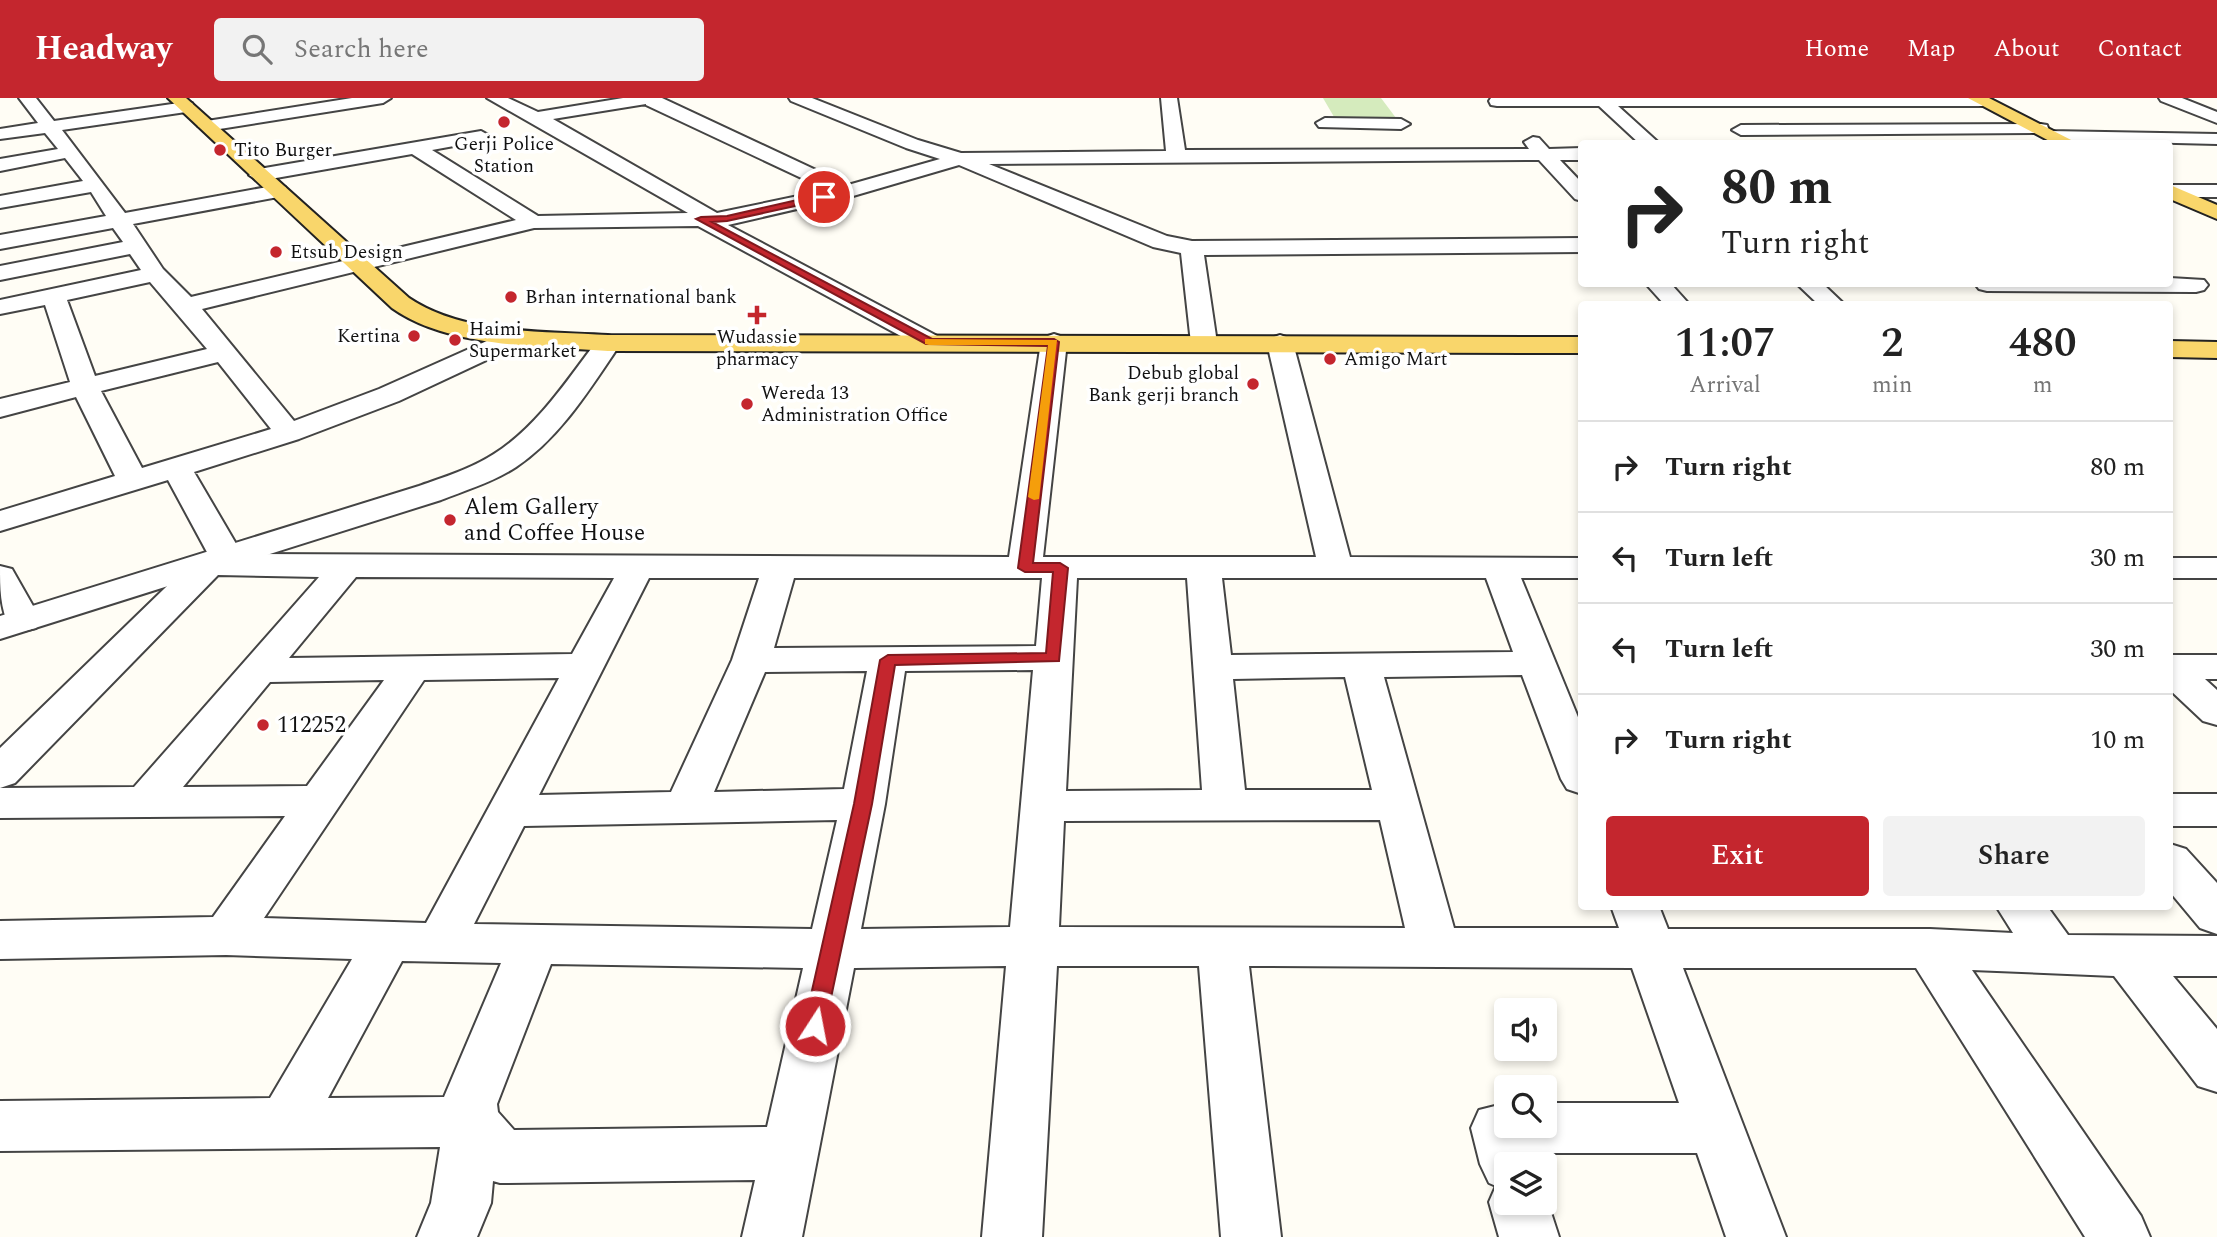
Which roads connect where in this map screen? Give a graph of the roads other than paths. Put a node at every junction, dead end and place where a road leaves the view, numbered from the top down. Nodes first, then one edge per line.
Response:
1 (383, 98) edge
2 (495, 98) edge
3 (652, 98) edge
4 (797, 98) edge
5 (1169, 98) edge
6 (2167, 98) edge
7 (1496, 99) edge
8 (1894, 99) edge
9 (1979, 99) edge
10 (350, 100) edge
11 (1592, 100) edge
12 (1701, 101) junction
13 (181, 103) edge
14 (25, 105) edge
15 (1388, 107) dead end
16 (2190, 107) junction
17 (2217, 107) edge
18 (536, 117) junction
19 (2217, 118) edge
20 (1731, 123) junction
21 (1401, 124) junction
22 (207, 126) junction
23 (50, 127) junction
24 (2047, 132) junction
25 (0, 134) edge
26 (481, 136) dead end
27 (2217, 139) edge
28 (1646, 140) edge
29 (1752, 140) edge
30 (2062, 140) edge
31 (416, 148) junction
32 (70, 152) junction
33 (1543, 154) junction
34 (1578, 154) edge
35 (1176, 156) junction
36 (1339, 156) junction
37 (1424, 156) junction
38 (960, 159) junction
39 (0, 165) edge
40 (259, 175) junction
41 (96, 185) junction
42 (1578, 188) edge
43 (278, 191) junction
44 (2173, 191) edge
45 (2217, 191) edge
46 (846, 192) junction
47 (2173, 192) edge
48 (0, 202) edge
49 (2217, 213) edge
50 (0, 214) edge
51 (707, 219) junction
52 (120, 221) junction
53 (534, 222) junction
54 (8, 240) edge
55 (1578, 245) edge
56 (135, 246) junction
57 (1192, 248) junction
58 (360, 264) junction
59 (2173, 272) edge
60 (0, 273) edge
61 (155, 274) junction
62 (2173, 285) edge
63 (2196, 285) junction
64 (1661, 287) edge
65 (1812, 287) edge
66 (54, 296) junction
67 (2217, 296) edge
68 (1674, 301) edge
69 (1829, 301) edge
70 (186, 306) junction
71 (0, 307) edge
72 (516, 337) junction
73 (930, 342) junction
74 (1054, 342) junction
75 (1280, 342) junction
76 (608, 343) junction
77 (1204, 343) junction
78 (1578, 345) edge
79 (2173, 349) edge
80 (2217, 350) edge
81 (222, 353) junction
82 (85, 387) junction
83 (0, 408) edge
84 (289, 433) junction
85 (177, 469) junction
86 (134, 482) junction
87 (0, 522) edge
88 (218, 560) junction
89 (346, 568) junction
90 (637, 568) junction
91 (780, 568) junction
92 (1043, 568) junction
93 (1204, 568) junction
94 (1336, 568) junction
95 (1499, 568) junction
96 (1578, 568) edge
97 (2173, 568) edge
98 (2217, 568) edge
99 (0, 576) edge
100 (12, 624) edge
101 (1054, 658) junction
102 (751, 660) junction
103 (888, 660) junction
104 (1536, 663) junction
105 (1361, 664) junction
106 (586, 666) junction
107 (413, 667) junction
108 (1212, 667) junction
109 (2173, 667) edge
110 (2217, 667) edge
111 (261, 670) junction
112 (2173, 670) edge
113 (2217, 712) edge
114 (1578, 769) edge
115 (0, 774) edge
116 (322, 801) junction
117 (146, 802) junction
118 (0, 803) edge
119 (863, 804) junction
120 (1225, 805) junction
121 (1397, 805) junction
122 (1043, 806) junction
123 (685, 809) junction
124 (2173, 810) edge
125 (2217, 810) edge
126 (509, 811) junction
127 (2173, 864) edge
128 (2024, 910) edge
129 (2217, 915) edge
130 (1644, 928) edge
131 (226, 936) junction
132 (0, 940) edge
133 (388, 942) junction
134 (439, 943) junction
135 (534, 945) junction
136 (1033, 946) junction
137 (1222, 947) junction
138 (1435, 948) junction
139 (830, 949) junction
140 (1930, 949) junction
141 (2056, 955) junction
142 (2217, 956) edge
143 (2128, 957) junction
144 (2217, 1069) edge
145 (286, 1122) junction
146 (472, 1122) junction
147 (0, 1126) edge
148 (1717, 1128) junction
149 (1506, 1152) edge
150 (789, 1153) junction
151 (1523, 1215) edge
152 (447, 1237) edge
153 (772, 1237) edge
154 (1012, 1237) edge
155 (1251, 1237) edge
156 (1529, 1237) edge
157 (1756, 1237) edge
158 (2120, 1237) edge

1 - 10 street
2 - 18 street
3 - 18 street
3 - 46 street
4 - 38 street
5 - 35 street
6 - 16 street
7 - 11 street
7 - 33 street
8 - 9 street
8 - 12 street
9 - 24 main road
10 - 22 street
11 - 12 street
11 - 28 street
12 - 20 street
13 - 22 main road
13 - 23 street
14 - 23 street
15 - 21 street
16 - 17 street
16 - 19 street
18 - 51 street
20 - 24 street
20 - 29 street
21 - 36 street
21 - 37 street
22 - 40 main road
23 - 25 street
23 - 32 street
24 - 27 street
24 - 30 main road
26 - 31 street
31 - 40 street
31 - 53 street
32 - 39 street
32 - 41 street
33 - 34 street
33 - 37 street
33 - 42 street
35 - 36 street
35 - 38 street
36 - 37 street
38 - 46 street
38 - 57 street
40 - 43 main road
41 - 48 street
41 - 52 street
43 - 52 street
43 - 58 main road
44 - 45 street
46 - 51 street
47 - 49 main road
50 - 54 street
51 - 53 street
51 - 73 street
52 - 54 street
52 - 56 street
53 - 58 street
55 - 57 street
56 - 60 street
56 - 61 street
57 - 77 street
58 - 70 street
58 - 72 main road
59 - 63 street
61 - 66 street
61 - 70 street
62 - 63 street
63 - 67 street
64 - 68 street
65 - 69 street
66 - 71 street
66 - 82 street
70 - 81 street
72 - 76 main road
72 - 84 street
73 - 74 main road
73 - 76 main road
74 - 77 main road
74 - 92 street
75 - 77 main road
75 - 78 main road
75 - 94 street
76 - 88 street
79 - 80 main road
81 - 82 street
81 - 84 street
82 - 83 street
82 - 86 street
84 - 85 street
85 - 86 street
85 - 88 street
86 - 87 street
88 - 89 street
88 - 100 street
88 - 115 street
89 - 90 street
89 - 111 street
90 - 91 street
90 - 106 street
91 - 92 street
91 - 102 street
92 - 93 street
92 - 101 street
93 - 94 street
93 - 108 street
94 - 95 street
95 - 96 street
95 - 104 street
97 - 98 street
99 - 100 street
101 - 103 street
101 - 122 street
102 - 103 street
102 - 123 street
103 - 119 street
104 - 105 street
104 - 114 street
105 - 108 street
105 - 121 street
106 - 107 street
106 - 126 street
107 - 111 street
107 - 116 street
108 - 120 street
109 - 110 street
111 - 117 street
112 - 113 street
116 - 117 street
116 - 131 street
117 - 118 street
119 - 123 street
119 - 139 street
120 - 121 street
120 - 122 street
121 - 138 street
122 - 136 street
123 - 126 street
124 - 125 street
126 - 134 street
127 - 129 street
128 - 141 street
130 - 138 street
130 - 140 street
130 - 148 street
131 - 132 street
131 - 133 street
133 - 134 street
133 - 145 street
134 - 135 street
135 - 139 street
135 - 146 street
136 - 137 street
136 - 139 street
136 - 154 street
137 - 138 street
137 - 155 street
139 - 150 street
140 - 141 street
140 - 158 street
141 - 143 street
142 - 143 street
143 - 144 street
145 - 146 street
145 - 147 street
146 - 150 street
146 - 152 street
148 - 149 street
148 - 157 street
150 - 153 street
151 - 156 street

